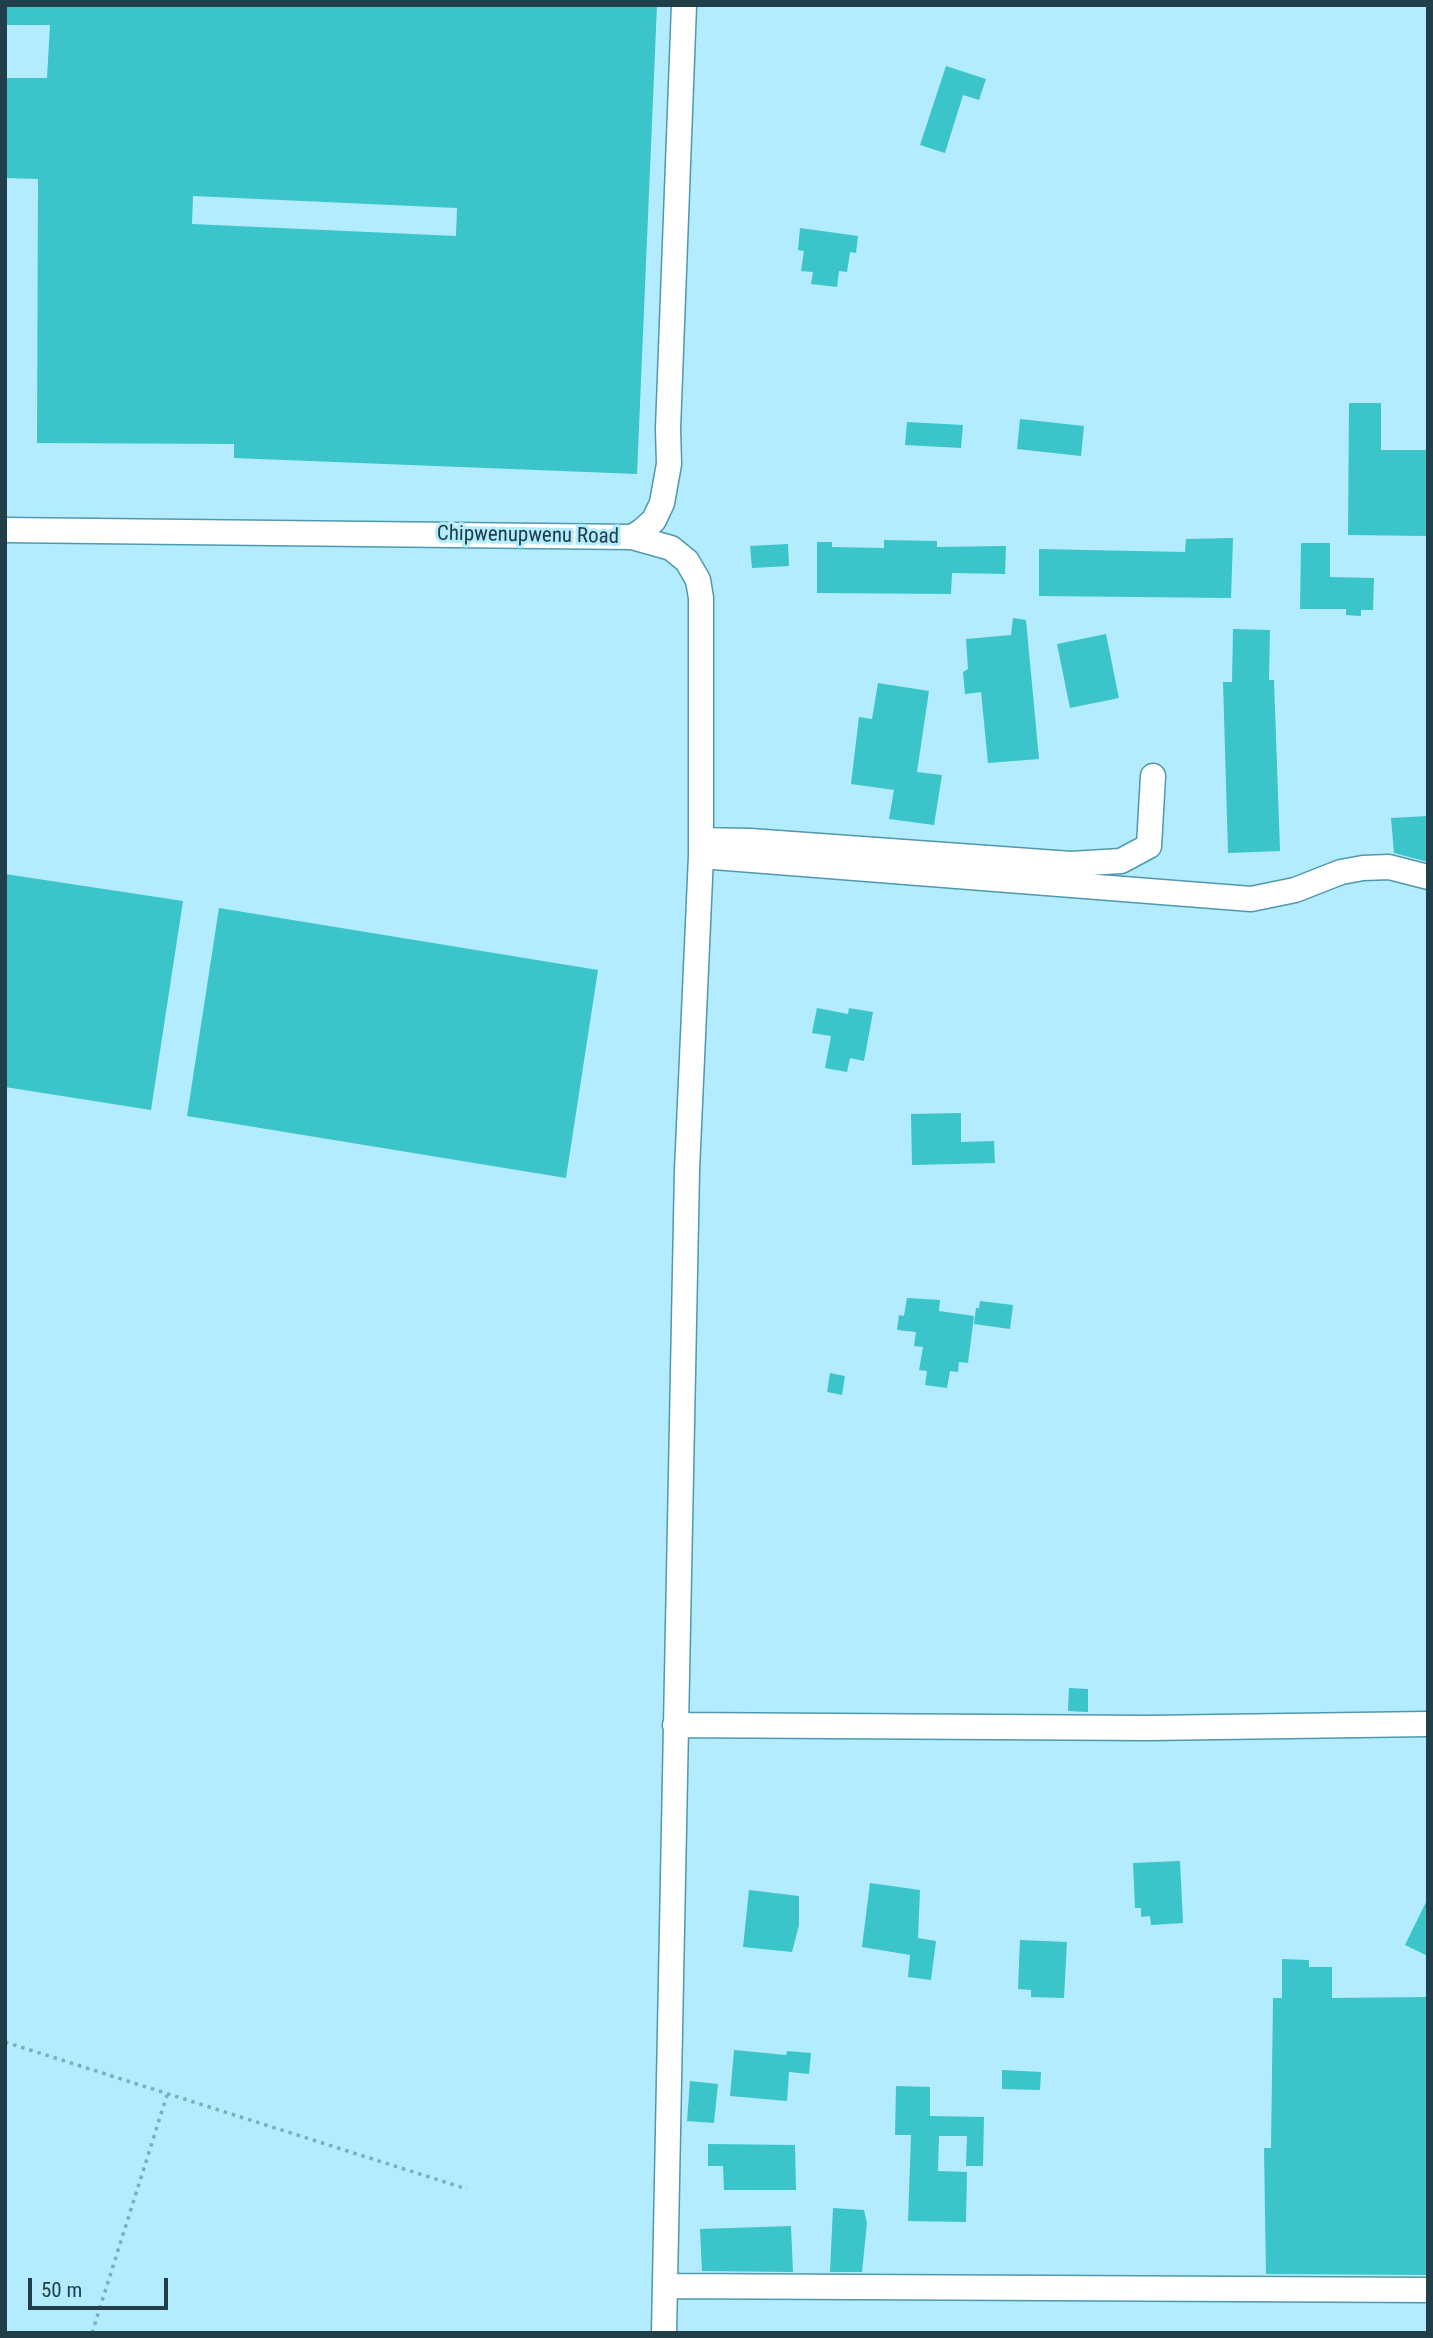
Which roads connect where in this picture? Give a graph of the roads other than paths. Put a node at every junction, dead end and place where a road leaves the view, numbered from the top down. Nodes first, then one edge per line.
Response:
1 (684, 5) edge
2 (5, 530) edge
3 (632, 537) junction
4 (1153, 776) dead end
5 (701, 848) junction
6 (1428, 877) edge
7 (1428, 1724) edge
8 (675, 1725) junction
9 (666, 2286) junction
10 (1428, 2290) edge
11 (664, 2333) edge

1 - 3 street, Chipwenupwenu Road
2 - 3 street, Chipwenupwenu Road
3 - 5 street
4 - 5 street
5 - 6 street
5 - 8 street
7 - 8 street
8 - 9 street
9 - 10 street
9 - 11 street

